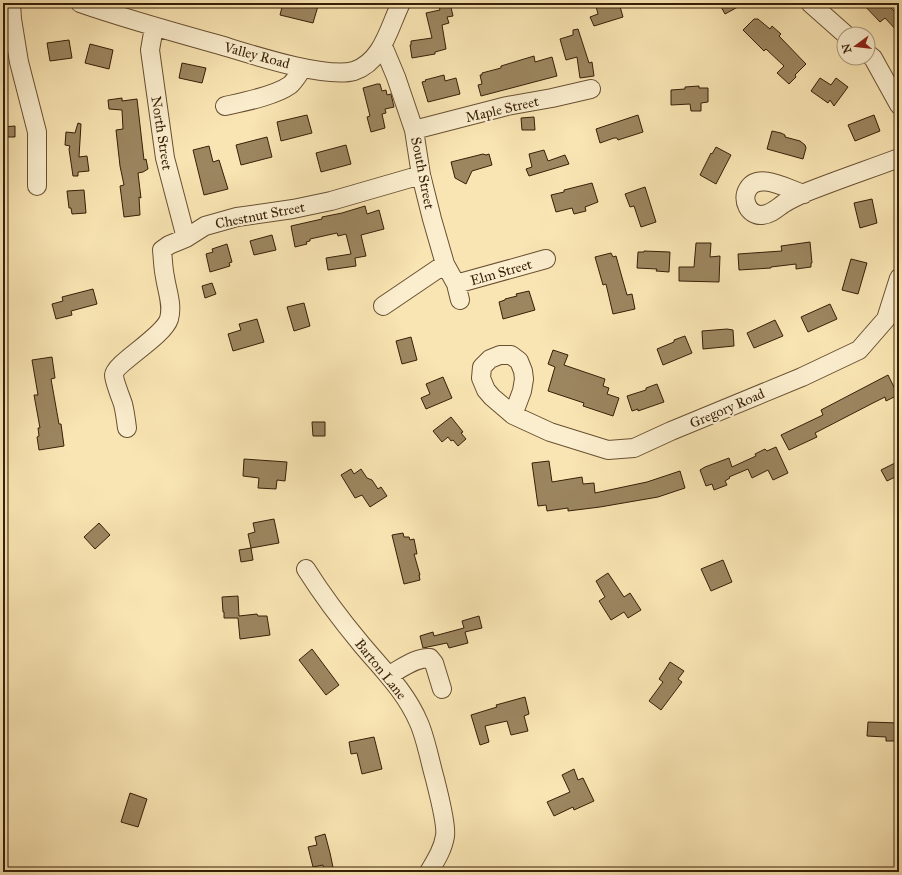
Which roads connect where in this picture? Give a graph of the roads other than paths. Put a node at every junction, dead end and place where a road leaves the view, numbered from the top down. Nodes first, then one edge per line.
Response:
1 (11, 3) edge
2 (80, 3) edge
3 (401, 3) edge
4 (810, 3) edge
5 (836, 26) edge
6 (154, 27) junction
7 (382, 46) junction
8 (876, 63) edge
9 (303, 68) junction
10 (591, 89) dead end
11 (899, 105) edge
12 (225, 106) dead end
13 (414, 130) junction
14 (899, 158) edge
15 (421, 175) junction
16 (37, 186) dead end
17 (804, 194) dead end
18 (186, 238) junction
19 (546, 259) dead end
20 (445, 264) junction
21 (899, 278) edge
22 (458, 292) joint
23 (383, 306) dead end
24 (513, 415) dead end
25 (127, 428) dead end
26 (306, 569) dead end
27 (389, 675) junction
28 (442, 689) dead end
29 (429, 872) edge

1 - 16 street
2 - 6 street, Valley Road
3 - 7 street, Valley Road
4 - 5 street
6 - 9 street, Valley Road
6 - 18 street, North Street
7 - 9 street, Valley Road
7 - 13 street, South Street
8 - 11 street
9 - 12 street
10 - 13 street, Maple Street
13 - 15 street, South Street
14 - 17 street
15 - 18 street, Chestnut Street
15 - 20 street, South Street
18 - 25 street, Chestnut Street
19 - 22 street, Elm Street
20 - 22 street, South Street
20 - 23 street
21 - 24 street, Gregory Road
26 - 27 street, Barton Lane
27 - 28 street
27 - 29 street, Barton Lane

